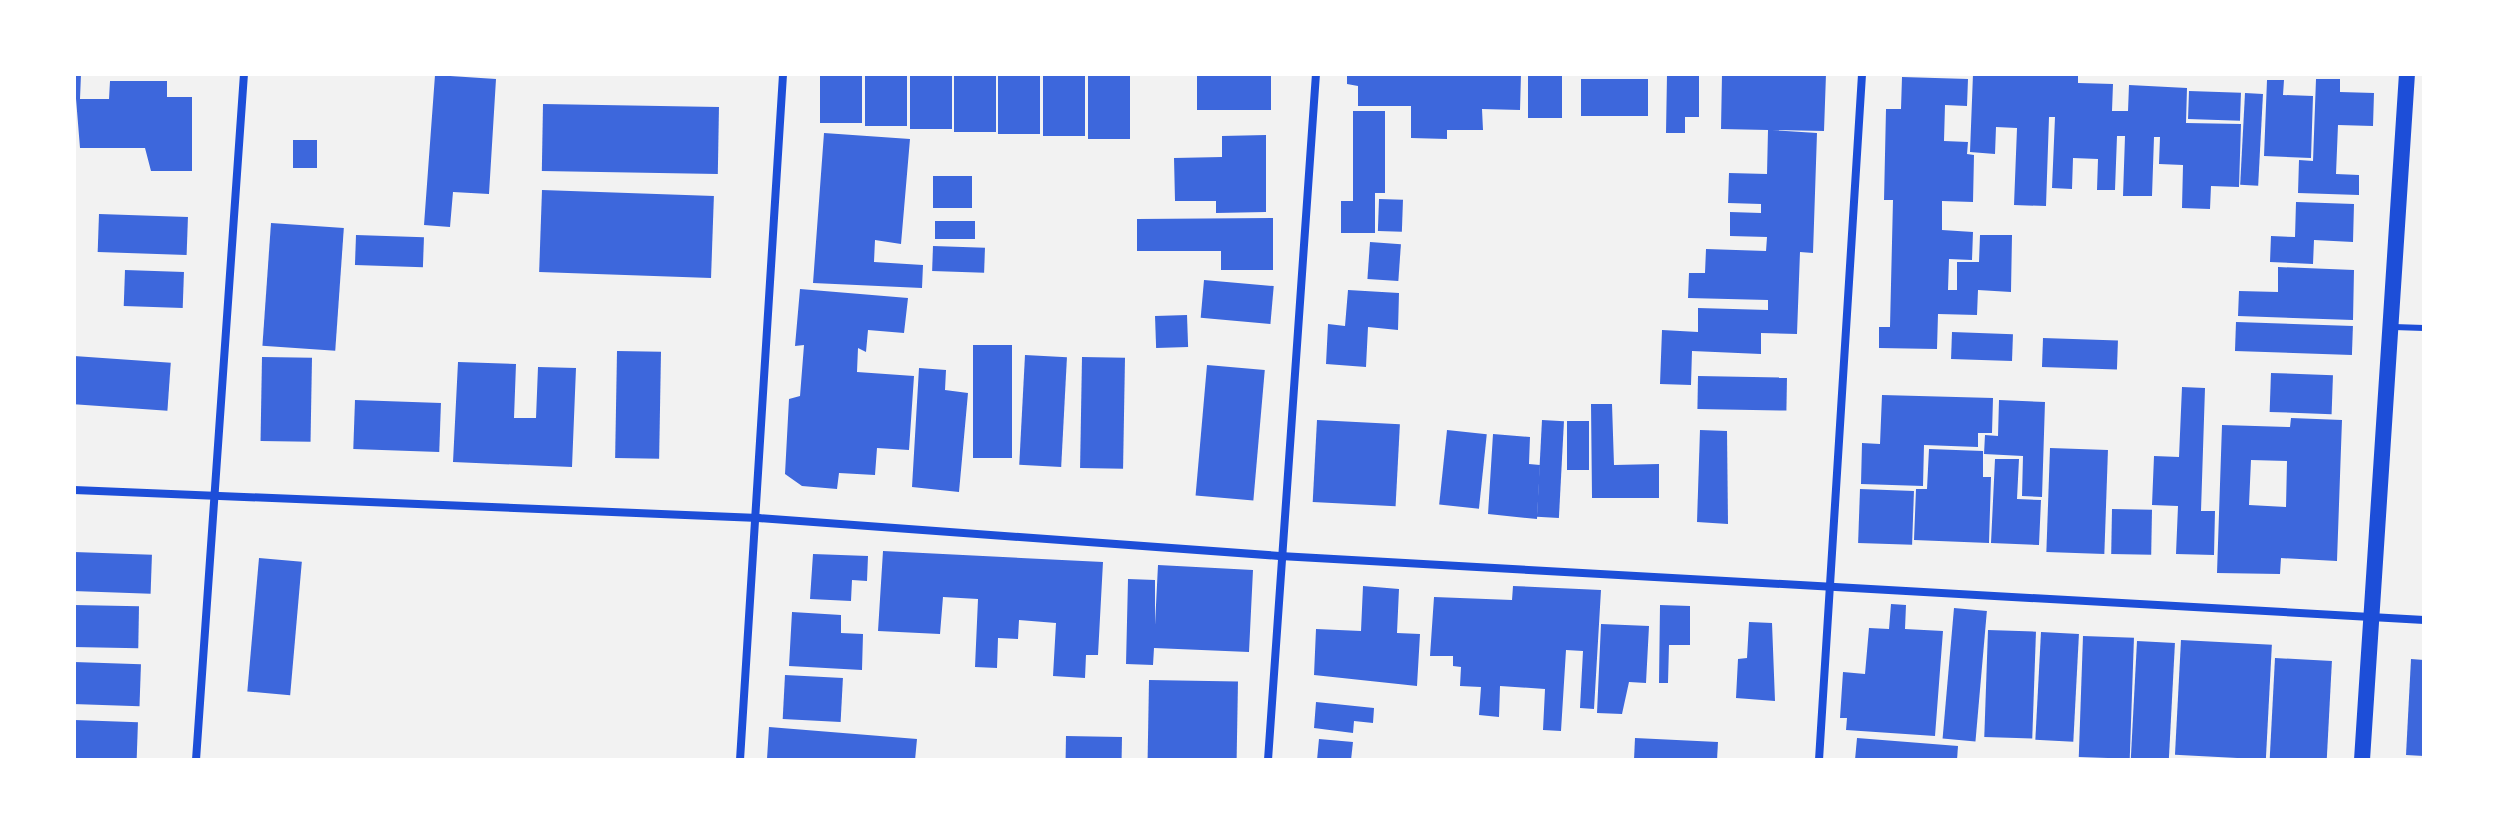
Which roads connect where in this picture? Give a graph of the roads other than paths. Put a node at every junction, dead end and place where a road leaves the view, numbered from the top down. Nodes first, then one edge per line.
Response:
1 (244, 74) edge
2 (783, 74) edge
3 (1316, 74) edge
4 (1862, 74) edge
5 (2407, 74) edge
6 (2390, 327) junction
7 (2424, 328) edge
8 (74, 490) edge
9 (212, 498) junction
10 (758, 518) junction
11 (1280, 556) junction
12 (1831, 586) junction
13 (2370, 617) junction
14 (2424, 620) edge
15 (196, 760) edge
16 (740, 760) edge
17 (1268, 760) edge
18 (1819, 760) edge
19 (2362, 760) edge

1 - 9 street
2 - 10 street
3 - 11 street
4 - 12 street
5 - 6 main road
6 - 7 lane
6 - 13 main road
8 - 9 street
9 - 10 street
9 - 15 street
10 - 11 street
10 - 16 street
11 - 12 street
11 - 17 street
12 - 13 street
12 - 18 street
13 - 14 street
13 - 19 main road

